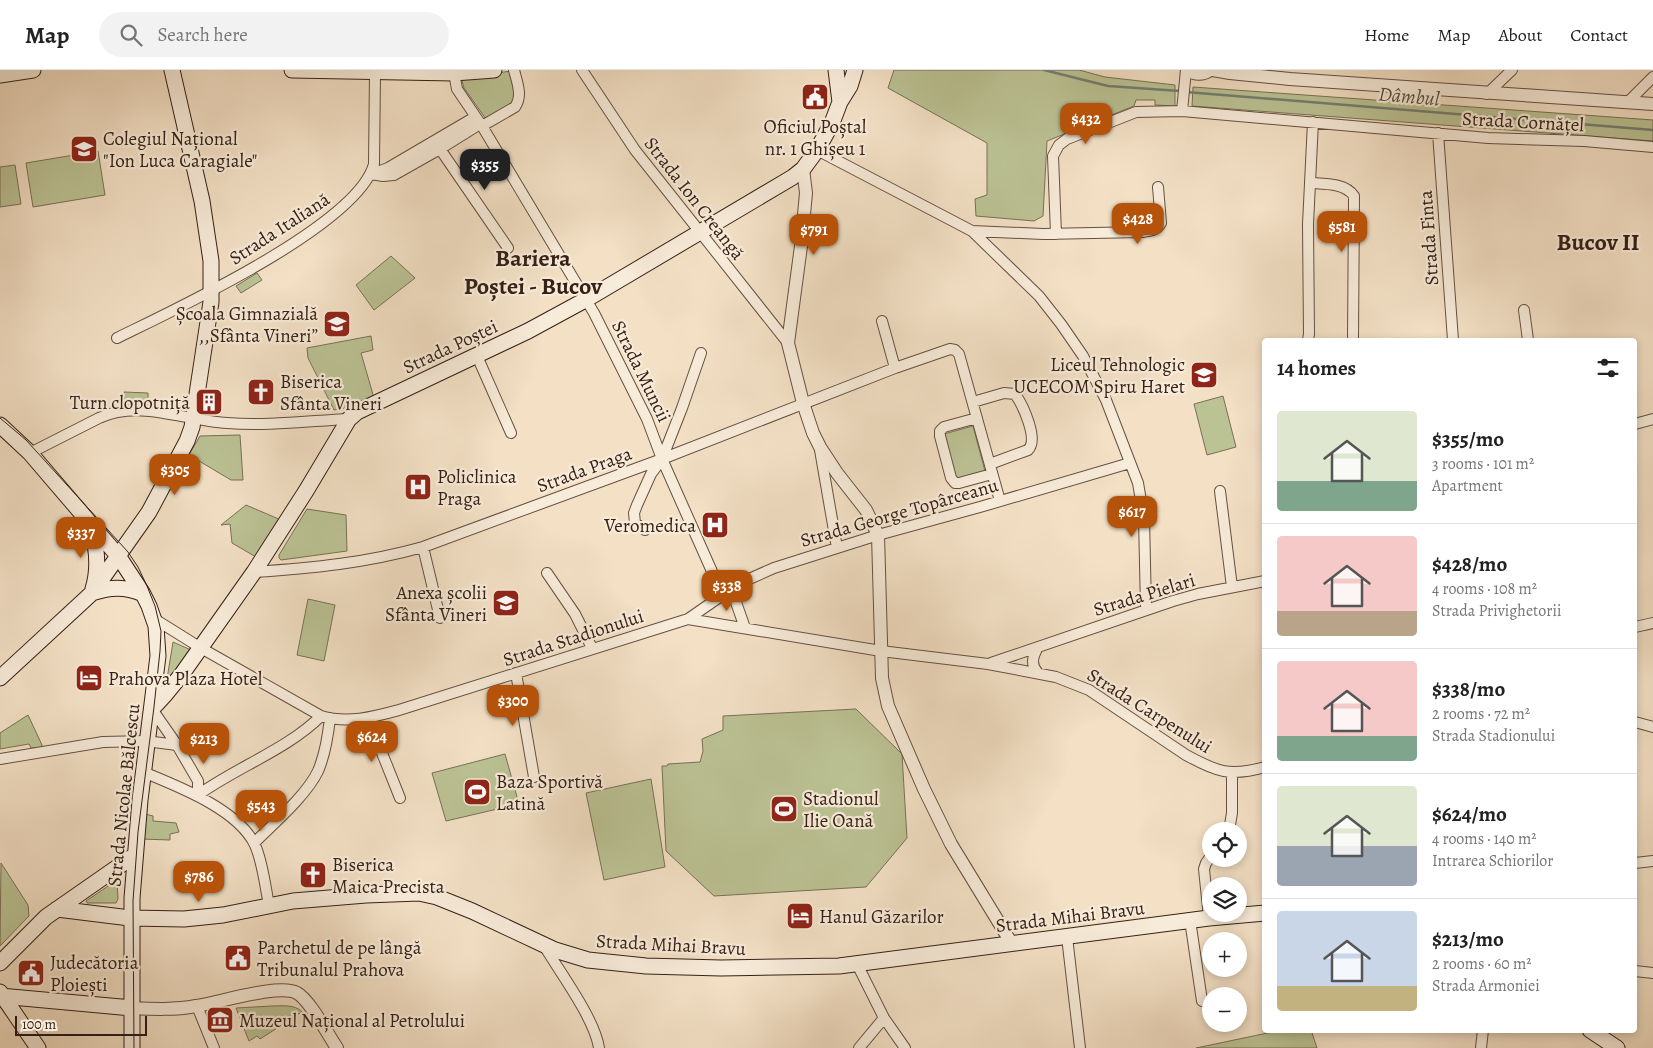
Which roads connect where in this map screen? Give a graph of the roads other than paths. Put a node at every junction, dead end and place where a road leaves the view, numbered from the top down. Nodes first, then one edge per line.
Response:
1 (33, 70) edge
2 (172, 70) edge
3 (292, 70) edge
4 (494, 70) edge
5 (514, 70) edge
6 (582, 70) edge
7 (836, 70) edge
8 (855, 70) edge
9 (1212, 70) edge
10 (1512, 70) edge
11 (375, 72) junction
12 (1228, 72) edge
13 (454, 73) junction
14 (1186, 74) edge
15 (0, 75) edge
16 (1653, 77) edge
17 (1487, 94) junction
18 (840, 102) junction
19 (1628, 102) junction
20 (1653, 104) edge
21 (1182, 109) junction
22 (479, 122) junction
23 (1313, 122) junction
24 (1438, 134) junction
25 (1653, 147) edge
26 (440, 149) junction
27 (817, 150) junction
28 (803, 169) junction
29 (371, 174) junction
30 (1310, 183) junction
31 (1158, 187) dead end
32 (972, 231) junction
33 (698, 232) junction
34 (1056, 234) junction
35 (508, 248) dead end
36 (212, 291) junction
37 (587, 299) junction
38 (1524, 310) dead end
39 (882, 321) dead end
40 (117, 338) dead end
41 (1308, 338) edge
42 (1353, 338) edge
43 (1453, 338) edge
44 (1528, 338) edge
45 (788, 343) junction
46 (701, 353) dead end
47 (477, 356) junction
48 (895, 368) junction
49 (973, 402) junction
50 (803, 403) junction
51 (194, 418) junction
52 (977, 418) junction
53 (349, 419) junction
54 (1653, 419) edge
55 (1637, 423) edge
56 (0, 425) edge
57 (511, 433) dead end
58 (820, 447) junction
59 (30, 453) junction
60 (662, 459) junction
61 (1130, 463) junction
62 (991, 469) junction
63 (1220, 490) dead end
64 (1000, 501) junction
65 (89, 524) junction
66 (645, 530) dead end
67 (878, 535) junction
68 (423, 547) junction
69 (837, 548) junction
70 (119, 557) junction
71 (254, 572) junction
72 (547, 573) dead end
73 (1262, 582) edge
74 (1232, 587) junction
75 (727, 591) junction
76 (92, 593) junction
77 (142, 594) junction
78 (1146, 609) junction
79 (154, 618) junction
80 (440, 618) dead end
81 (688, 619) junction
82 (1653, 623) edge
83 (1637, 627) edge
84 (745, 628) junction
85 (201, 648) junction
86 (592, 648) junction
87 (1036, 649) junction
88 (881, 651) junction
89 (988, 664) junction
90 (516, 673) junction
91 (1038, 673) junction
92 (0, 678) edge
93 (152, 709) junction
94 (326, 717) junction
95 (368, 718) junction
96 (1637, 723) edge
97 (1653, 727) edge
98 (147, 741) junction
99 (177, 744) junction
100 (0, 759) edge
101 (1262, 768) edge
102 (143, 772) junction
103 (1232, 773) junction
104 (534, 777) dead end
105 (198, 795) junction
106 (400, 798) dead end
107 (1230, 822) edge
108 (254, 843) junction
109 (135, 855) junction
110 (1653, 861) edge
111 (1637, 863) edge
112 (269, 905) junction
113 (56, 909) junction
114 (1262, 913) edge
115 (1247, 915) edge
116 (132, 918) junction
117 (1202, 919) edge
118 (1190, 920) junction
119 (1067, 937) junction
120 (543, 944) junction
121 (1012, 944) junction
122 (0, 964) edge
123 (857, 964) junction
124 (1637, 971) edge
125 (1653, 973) edge
126 (1, 994) edge
127 (1202, 1001) dead end
128 (198, 1006) junction
129 (132, 1008) junction
130 (884, 1018) junction
131 (1483, 1033) edge
132 (1594, 1033) edge
133 (38, 1048) edge
134 (132, 1048) edge
135 (214, 1048) edge
136 (338, 1048) edge
137 (599, 1048) edge
138 (859, 1048) edge
139 (905, 1048) edge
140 (1080, 1048) edge
141 (1481, 1048) edge
142 (1617, 1048) edge

1 - 15 main road
2 - 36 main road
3 - 11 main road
4 - 13 main road
5 - 22 street
6 - 33 street, Strada Ion Creangă
7 - 18 main road, Strada Poștei
8 - 18 main road, Strada Poștei
9 - 12 street
9 - 14 street
10 - 17 street
11 - 13 main road
11 - 29 street, Strada Italiană
12 - 17 street
13 - 22 street, Strada Muncii
14 - 21 street
16 - 19 street
17 - 19 street
18 - 27 main road, Strada Poștei
19 - 20 street
21 - 23 street, Strada Cornățel
21 - 34 street, Strada Cornățel
22 - 26 street
22 - 29 street
22 - 37 street, Strada Muncii
23 - 24 street, Strada Cornățel
23 - 30 street
24 - 25 street, Strada Cornățel
24 - 43 street, Strada Finta
26 - 29 street
26 - 35 street
27 - 28 main road, Strada Poștei
27 - 32 street
28 - 33 main road, Strada Poștei
28 - 45 street
29 - 36 street, Strada Italiană
30 - 41 street
30 - 42 street
31 - 34 street
32 - 34 street
32 - 61 street
33 - 37 main road, Strada Poștei
33 - 45 street, Strada Ion Creangă
36 - 40 street, Strada Italiană
36 - 51 main road
37 - 47 main road, Strada Poștei
37 - 60 street, Strada Muncii
38 - 44 street
39 - 48 street
45 - 50 street
46 - 60 street
47 - 53 main road, Strada Poștei
47 - 57 street
48 - 49 street, Strada Praga
48 - 50 street, Strada Praga
49 - 52 street
49 - 62 street
50 - 58 street
50 - 60 street, Strada Praga
51 - 53 street
51 - 59 street
51 - 70 main road
52 - 62 street
52 - 62 street
53 - 71 main road, Strada Poștei
54 - 55 street
56 - 59 main road, Strada Nicolae Bălcescu
58 - 67 street
58 - 69 street
59 - 65 main road, Strada Nicolae Bălcescu
60 - 66 street
60 - 68 street, Strada Praga
60 - 75 street, Strada Muncii
61 - 64 street, Strada George Topârceanu
61 - 78 street
62 - 64 street
63 - 74 street
64 - 67 street, Strada George Topârceanu
65 - 70 main road, Strada Nicolae Bălcescu
65 - 76 main road
67 - 69 street, Strada George Topârceanu
67 - 88 street
68 - 71 street, Strada Praga
68 - 80 street
69 - 75 street, Strada George Topârceanu
70 - 76 main road
70 - 77 main road, Strada Nicolae Bălcescu
71 - 85 main road, Strada Poștei
72 - 86 street
73 - 74 street, Strada Pielari
74 - 78 street, Strada Pielari
75 - 81 street, Strada George Topârceanu
75 - 84 street, Strada Muncii
76 - 77 main road
76 - 92 main road
77 - 79 main road, Strada Nicolae Bălcescu
78 - 87 street, Strada Pielari
79 - 85 street, Strada Stadionului
79 - 93 main road, Strada Nicolae Bălcescu
81 - 84 street, Strada Stadionului
81 - 86 street, Strada Stadionului
82 - 83 street
84 - 88 street, Strada Stadionului
85 - 93 main road, Strada Poștei
85 - 94 street, Strada Stadionului
86 - 90 street, Strada Stadionului
87 - 89 street, Strada Pielari
87 - 91 street
88 - 89 street, Strada Pielari
88 - 121 street
89 - 91 street, Strada Carpenului
90 - 95 street, Strada Stadionului
90 - 104 street
91 - 103 street, Strada Carpenului
93 - 98 main road, Strada Nicolae Bălcescu
93 - 99 street
94 - 95 street, Strada Stadionului
94 - 105 street
94 - 108 street
95 - 106 street
96 - 97 street
98 - 99 street
98 - 100 street
98 - 102 main road, Strada Nicolae Bălcescu
99 - 105 street
101 - 103 street, Strada Carpenului
102 - 105 street
102 - 109 main road, Strada Nicolae Bălcescu
103 - 107 street
105 - 108 street
108 - 112 street
109 - 113 main road
109 - 116 main road, Strada Nicolae Bălcescu
110 - 111 street
112 - 116 main road, Strada Mihai Bravu
112 - 120 main road, Strada Mihai Bravu
113 - 116 main road, Strada Mihai Bravu
113 - 122 main road
114 - 115 main road, Strada Mihai Bravu
116 - 129 main road, Strada Nicolae Bălcescu
117 - 118 main road, Strada Mihai Bravu
118 - 119 main road, Strada Mihai Bravu
118 - 127 street
119 - 121 main road, Strada Mihai Bravu
119 - 140 street
120 - 123 main road, Strada Mihai Bravu
120 - 137 street
121 - 123 main road, Strada Mihai Bravu
123 - 130 street
124 - 125 street
126 - 129 main road
126 - 133 main road
128 - 129 street
128 - 135 street
128 - 136 street
129 - 134 main road, Strada Nicolae Bălcescu
130 - 138 street
130 - 139 street
131 - 141 street
132 - 142 main road

